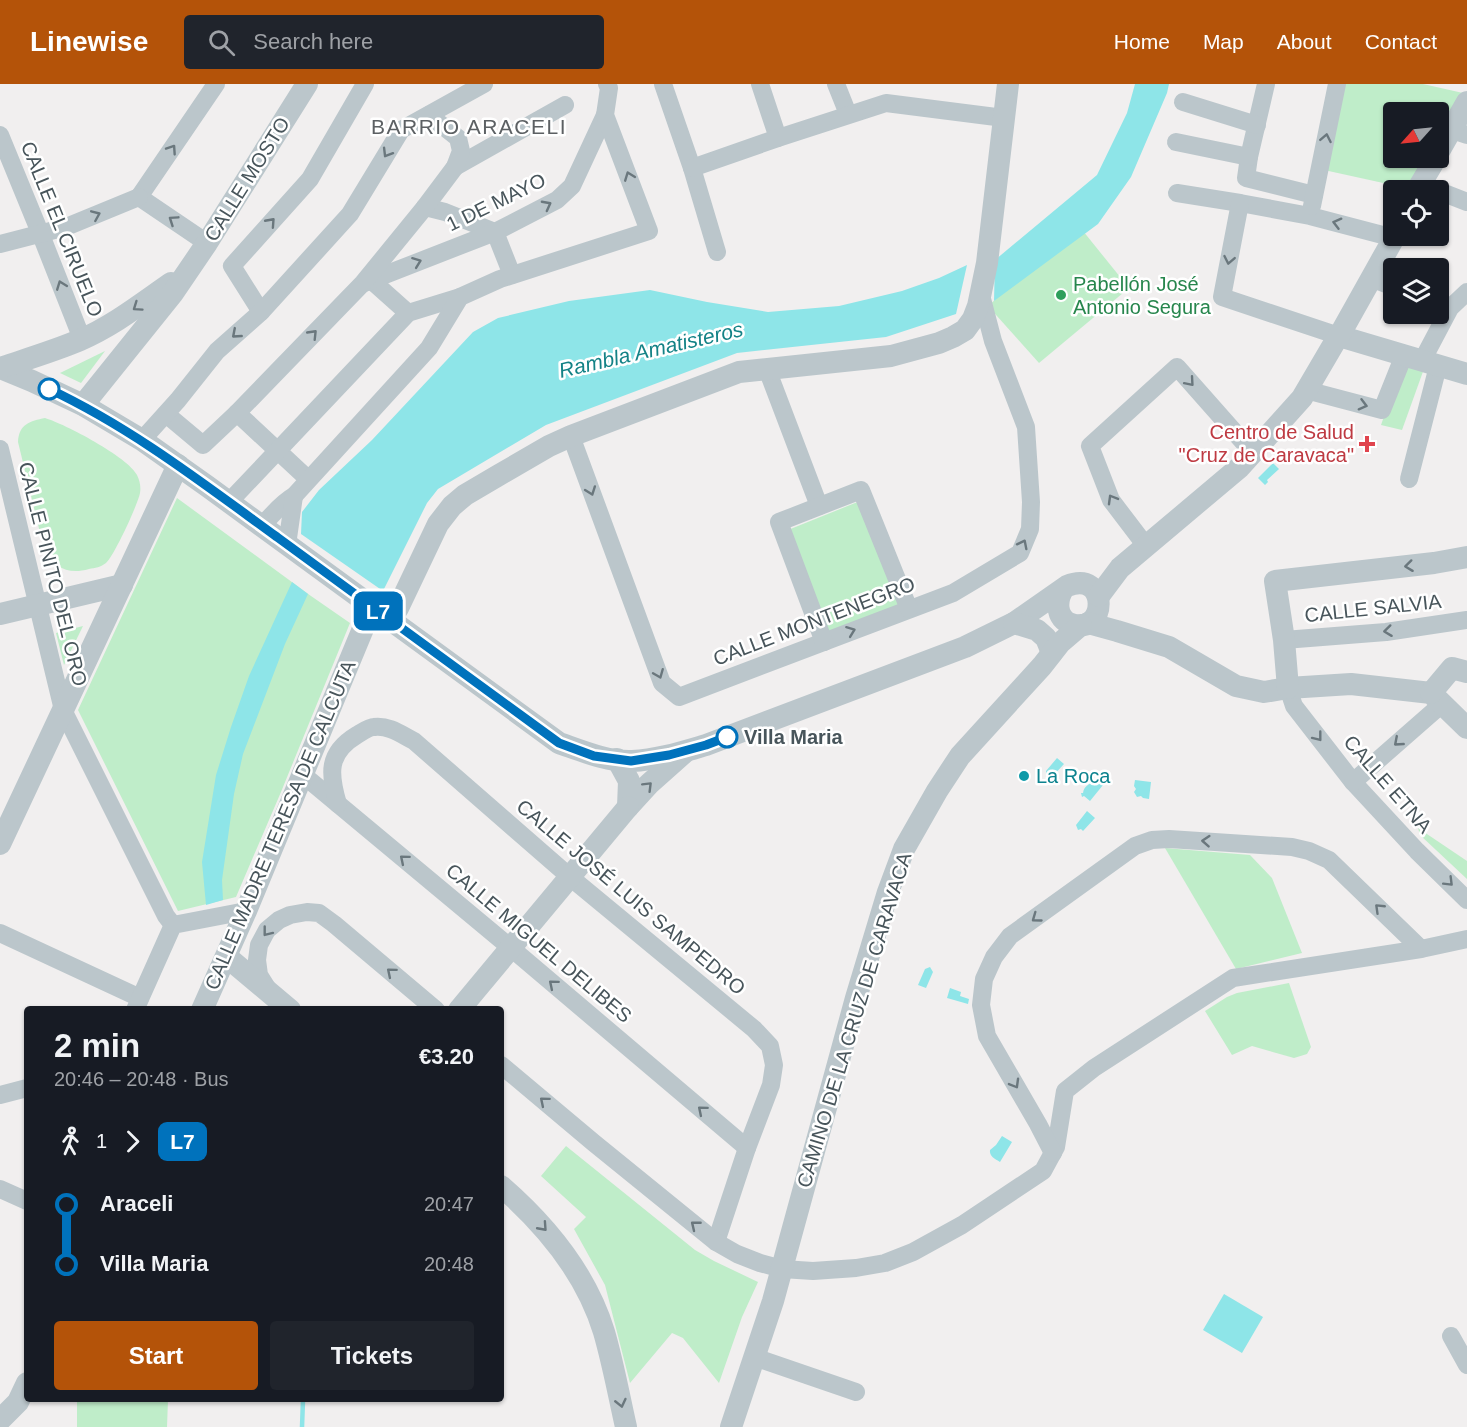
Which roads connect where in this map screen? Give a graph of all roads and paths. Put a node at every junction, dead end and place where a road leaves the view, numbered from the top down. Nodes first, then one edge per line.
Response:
1 (216, 84) edge
2 (307, 84) edge
3 (365, 84) edge
4 (484, 84) edge
5 (607, 84) edge
6 (663, 84) edge
7 (760, 84) edge
8 (836, 84) edge
9 (1008, 84) edge
10 (1266, 84) edge
11 (1336, 84) edge
12 (1183, 102) dead end
13 (1467, 102) edge
14 (565, 105) dead end
15 (848, 114) junction
16 (429, 115) junction
17 (605, 115) junction
18 (1004, 118) junction
19 (1257, 125) junction
20 (1460, 133) edge
21 (0, 135) edge
22 (778, 138) junction
23 (1176, 142) dead end
24 (1249, 157) junction
25 (455, 167) junction
26 (692, 168) junction
27 (1176, 194) dead end
28 (1314, 195) junction
29 (1449, 196) edge
30 (139, 197) junction
31 (1467, 202) edge
32 (1240, 203) junction
33 (425, 207) junction
34 (1310, 216) junction
35 (495, 232) junction
36 (1383, 234) edge
37 (42, 235) junction
38 (207, 243) junction
39 (0, 244) edge
40 (1389, 246) edge
41 (717, 252) dead end
42 (185, 274) junction
43 (512, 275) junction
44 (1371, 278) junction
45 (367, 282) junction
46 (1383, 283) edge
47 (1467, 292) edge
48 (981, 295) junction
49 (460, 297) junction
50 (1449, 303) edge
51 (261, 312) junction
52 (408, 312) junction
53 (1436, 324) edge
54 (956, 336) junction
55 (1339, 336) junction
56 (82, 339) junction
57 (993, 341) junction
58 (1421, 361) junction
59 (0, 368) edge
60 (767, 369) junction
61 (1467, 374) edge
62 (1306, 390) junction
63 (83, 405) junction
64 (237, 413) junction
65 (166, 414) junction
66 (571, 436) junction
67 (142, 440) junction
68 (0, 449) edge
69 (278, 451) junction
70 (1253, 453) junction
71 (178, 465) junction
72 (308, 479) junction
73 (1409, 479) dead end
74 (294, 495) junction
75 (229, 502) junction
76 (819, 506) junction
77 (261, 526) junction
78 (287, 544) junction
79 (1146, 546) junction
80 (1467, 557) edge
81 (122, 585) junction
82 (1086, 593) junction
83 (37, 605) junction
84 (372, 607) junction
85 (909, 609) junction
86 (0, 614) edge
87 (1073, 620) junction
88 (1467, 620) edge
89 (390, 621) junction
90 (1014, 623) junction
91 (1117, 631) junction
92 (1284, 640) junction
93 (824, 642) junction
94 (1056, 648) junction
95 (1467, 672) edge
96 (1288, 688) junction
97 (1436, 699) junction
98 (63, 710) junction
99 (1467, 728) edge
100 (686, 751) junction
101 (617, 759) junction
102 (648, 759) junction
103 (302, 774) junction
104 (629, 782) junction
105 (1353, 782) junction
106 (338, 804) junction
107 (628, 807) junction
108 (0, 844) edge
109 (570, 877) junction
110 (1467, 900) edge
111 (246, 911) junction
112 (173, 925) junction
113 (0, 933) edge
114 (1467, 939) edge
115 (511, 948) junction
116 (1421, 949) junction
117 (227, 957) junction
118 (270, 992) junction
119 (137, 1004) edge
120 (204, 1006) edge
121 (286, 1006) edge
122 (431, 1006) edge
123 (462, 1006) edge
124 (504, 1068) edge
125 (24, 1089) edge
126 (0, 1095) edge
127 (747, 1148) junction
128 (1053, 1153) junction
129 (0, 1189) edge
130 (504, 1189) edge
131 (24, 1201) edge
132 (716, 1242) junction
133 (782, 1269) junction
134 (1451, 1336) dead end
135 (754, 1357) junction
136 (1467, 1365) edge
137 (24, 1389) edge
138 (856, 1392) dead end
139 (0, 1420) edge
140 (627, 1427) edge
141 (731, 1427) edge

30 -> 1 street
2 - 38 street, CALLE MOSTO
51 -> 3 street
4 - 16 street
5 - 17 street
6 - 26 street
7 - 22 street
8 - 15 street
9 - 18 street
10 - 19 street
28 -> 11 street
12 - 19 street
13 - 20 street
14 - 25 street
15 - 18 street
15 - 22 street
16 - 25 street
16 -> 51 street
35 -> 17 street, 1 DE MAYO
43 -> 17 street
18 - 48 street
19 - 24 street
21 - 37 street, CALLE EL CIRUELO
22 - 26 street
23 - 24 street
24 - 28 street
25 - 33 street
26 - 41 street
27 - 32 street
28 - 34 street
29 - 31 street
37 -> 30 street
38 -> 30 street
32 - 34 street
32 -> 55 street
33 - 35 street
33 - 45 street
36 -> 34 street
35 - 43 street
45 -> 35 street, 1 DE MAYO
37 - 39 street
56 -> 37 street, CALLE EL CIRUELO
38 - 42 street, CALLE MOSTO
40 - 44 street
42 -> 56 street, CALLE MOSTO
42 - 63 street, CALLE MOSTO
43 - 49 street
44 - 46 street
44 - 55 street
45 - 52 street
64 -> 45 street
47 - 50 street
48 - 54 street
48 - 57 street, CALLE MONTENEGRO
49 - 52 street
49 - 72 street
51 -> 65 street
52 - 69 street
53 - 58 street
54 - 57 street
54 - 60 street
55 - 58 street
55 - 62 street
56 - 59 street, CALLE MOSTO
85 -> 57 street, CALLE MONTENEGRO
58 - 61 street
62 -> 58 street
58 - 73 street
59 - 63 street
60 - 66 street
60 - 76 street
62 - 70 street
63 - 67 street
64 - 65 street
64 - 69 street
65 - 67 street
66 - 89 street
66 -> 93 street, CALLE MONTENEGRO
67 - 71 street
68 - 83 street, CALLE PINITO DEL ORO
69 - 72 street
69 - 75 street
70 - 79 street
79 -> 70 street
71 - 75 street
71 - 81 street
72 - 74 street
74 - 77 street
74 - 78 street
75 - 77 street
76 - 85 street
76 - 93 street
77 - 78 street
78 - 84 street
79 - 82 street
80 -> 92 street
81 - 83 street
81 - 98 street
82 - 87 street, CAMINO DE LA CRUZ DE CARAVACA
82 - 87 street
82 - 90 street
82 - 91 street
83 - 86 street
83 - 98 street, CALLE PINITO DEL ORO
84 - 89 street
84 - 103 street, CALLE MADRE TERESA DE CALCUTA
93 -> 85 street, CALLE MONTENEGRO
87 - 90 street
87 - 91 street
87 - 94 street, CAMINO DE LA CRUZ DE CARAVACA
88 -> 92 street, CALLE SALVIA
89 - 101 street
90 - 94 street
90 - 100 street
91 - 96 street
92 - 96 street
94 - 133 street, CAMINO DE LA CRUZ DE CARAVACA
95 - 97 street
96 - 97 street
96 -> 105 street, CALLE ETNA
97 - 99 street
97 -> 105 street
98 - 108 street
98 - 112 street, CALLE PINITO DEL ORO
100 - 102 street
107 -> 100 street
101 - 102 street
101 - 104 street
102 - 104 street
103 - 106 street, CALLE MIGUEL DELIBES
103 - 111 street, CALLE MADRE TERESA DE CALCUTA
104 - 107 street
105 -> 110 street, CALLE ETNA
106 - 109 street, CALLE JOSÉ LUIS SAMPEDRO
115 -> 106 street, CALLE MIGUEL DELIBES
107 - 109 street
109 - 115 street
109 - 127 street, CALLE JOSÉ LUIS SAMPEDRO
111 - 112 street
111 - 117 street, CALLE MADRE TERESA DE CALCUTA
112 - 119 street
113 - 119 street
114 - 116 street
115 - 123 street
127 -> 115 street, CALLE MIGUEL DELIBES
116 - 128 street
116 -> 128 street
117 - 118 street
117 - 120 street, CALLE MADRE TERESA DE CALCUTA
118 - 121 street
122 -> 118 street
132 -> 124 street
125 - 126 street
127 - 132 street, CALLE JOSÉ LUIS SAMPEDRO
128 - 133 street
129 - 131 street
130 -> 140 street
132 - 133 street
133 - 135 street, CAMINO DE LA CRUZ DE CARAVACA
134 - 136 street
135 - 138 street
135 - 141 street, CAMINO DE LA CRUZ DE CARAVACA
137 - 139 street

